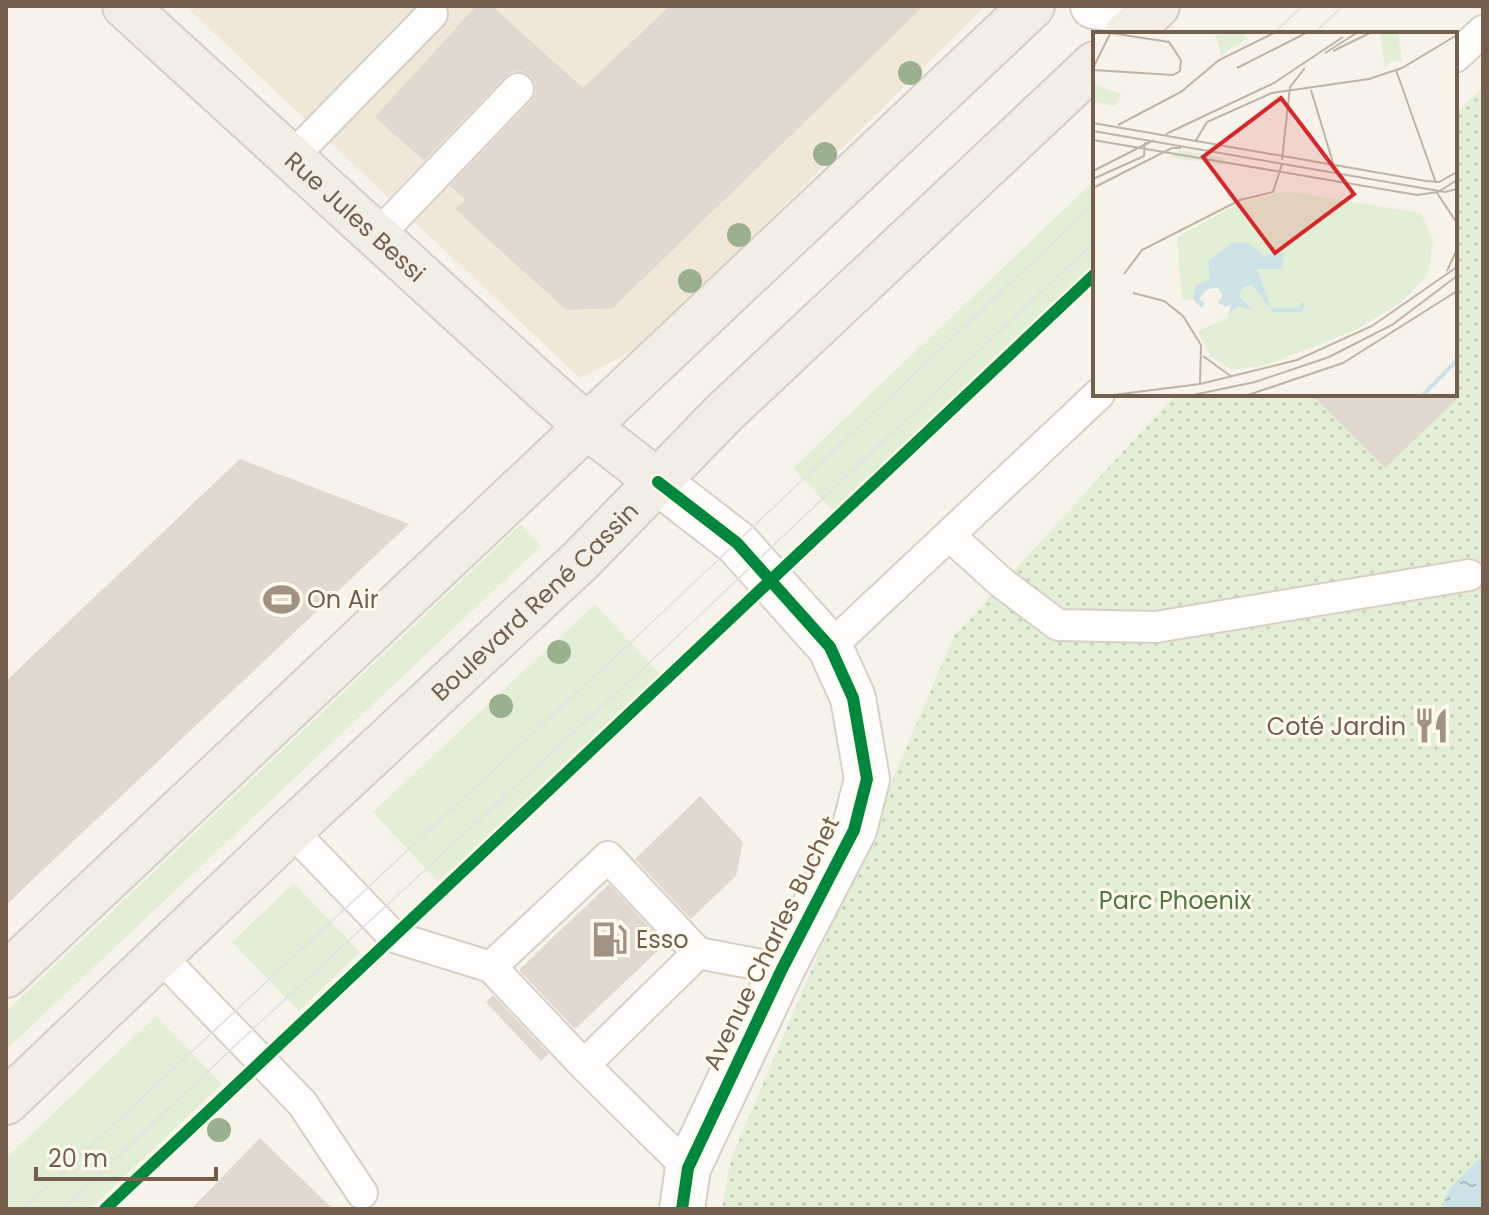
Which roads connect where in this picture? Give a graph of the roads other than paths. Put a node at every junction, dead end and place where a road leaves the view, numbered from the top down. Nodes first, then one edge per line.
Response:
1 (125, 6) edge
2 (1032, 6) edge
3 (1093, 6) edge
4 (432, 14) dead end
5 (1144, 18) edge
6 (1483, 31) edge
7 (1457, 55) edge
8 (1093, 66) edge
9 (518, 89) dead end
10 (291, 158) junction
11 (377, 236) junction
12 (1097, 396) edge
13 (588, 427) junction
14 (658, 482) junction
15 (950, 536) junction
16 (1469, 575) dead end
17 (830, 647) junction
18 (291, 830) junction
19 (698, 953) junction
20 (161, 957) junction
21 (491, 967) junction
22 (782, 969) junction
23 (6, 975) edge
24 (584, 1065) junction
25 (6, 1102) edge
26 (685, 1189) edge
27 (362, 1193) dead end

1 - 10 main road, Rue Jules Bessi
2 - 13 main road
3 - 5 street
4 - 10 lane
6 - 7 lane
8 - 14 main road, Boulevard René Cassin
9 - 11 lane
10 - 11 main road, Rue Jules Bessi
11 - 13 main road, Rue Jules Bessi
12 - 15 lane
13 - 14 main road, Rue Jules Bessi
13 - 23 main road
14 - 17 street, Avenue Charles Buchet
14 - 18 main road, Boulevard René Cassin
15 - 16 lane
15 - 17 lane
17 - 22 street, Avenue Charles Buchet
18 - 20 main road, Boulevard René Cassin
18 - 21 lane
19 - 21 lane
19 - 22 lane
19 - 24 lane
20 - 25 main road, Boulevard René Cassin
20 - 27 lane
21 - 24 lane
22 - 26 street, Avenue Charles Buchet
24 - 26 lane

